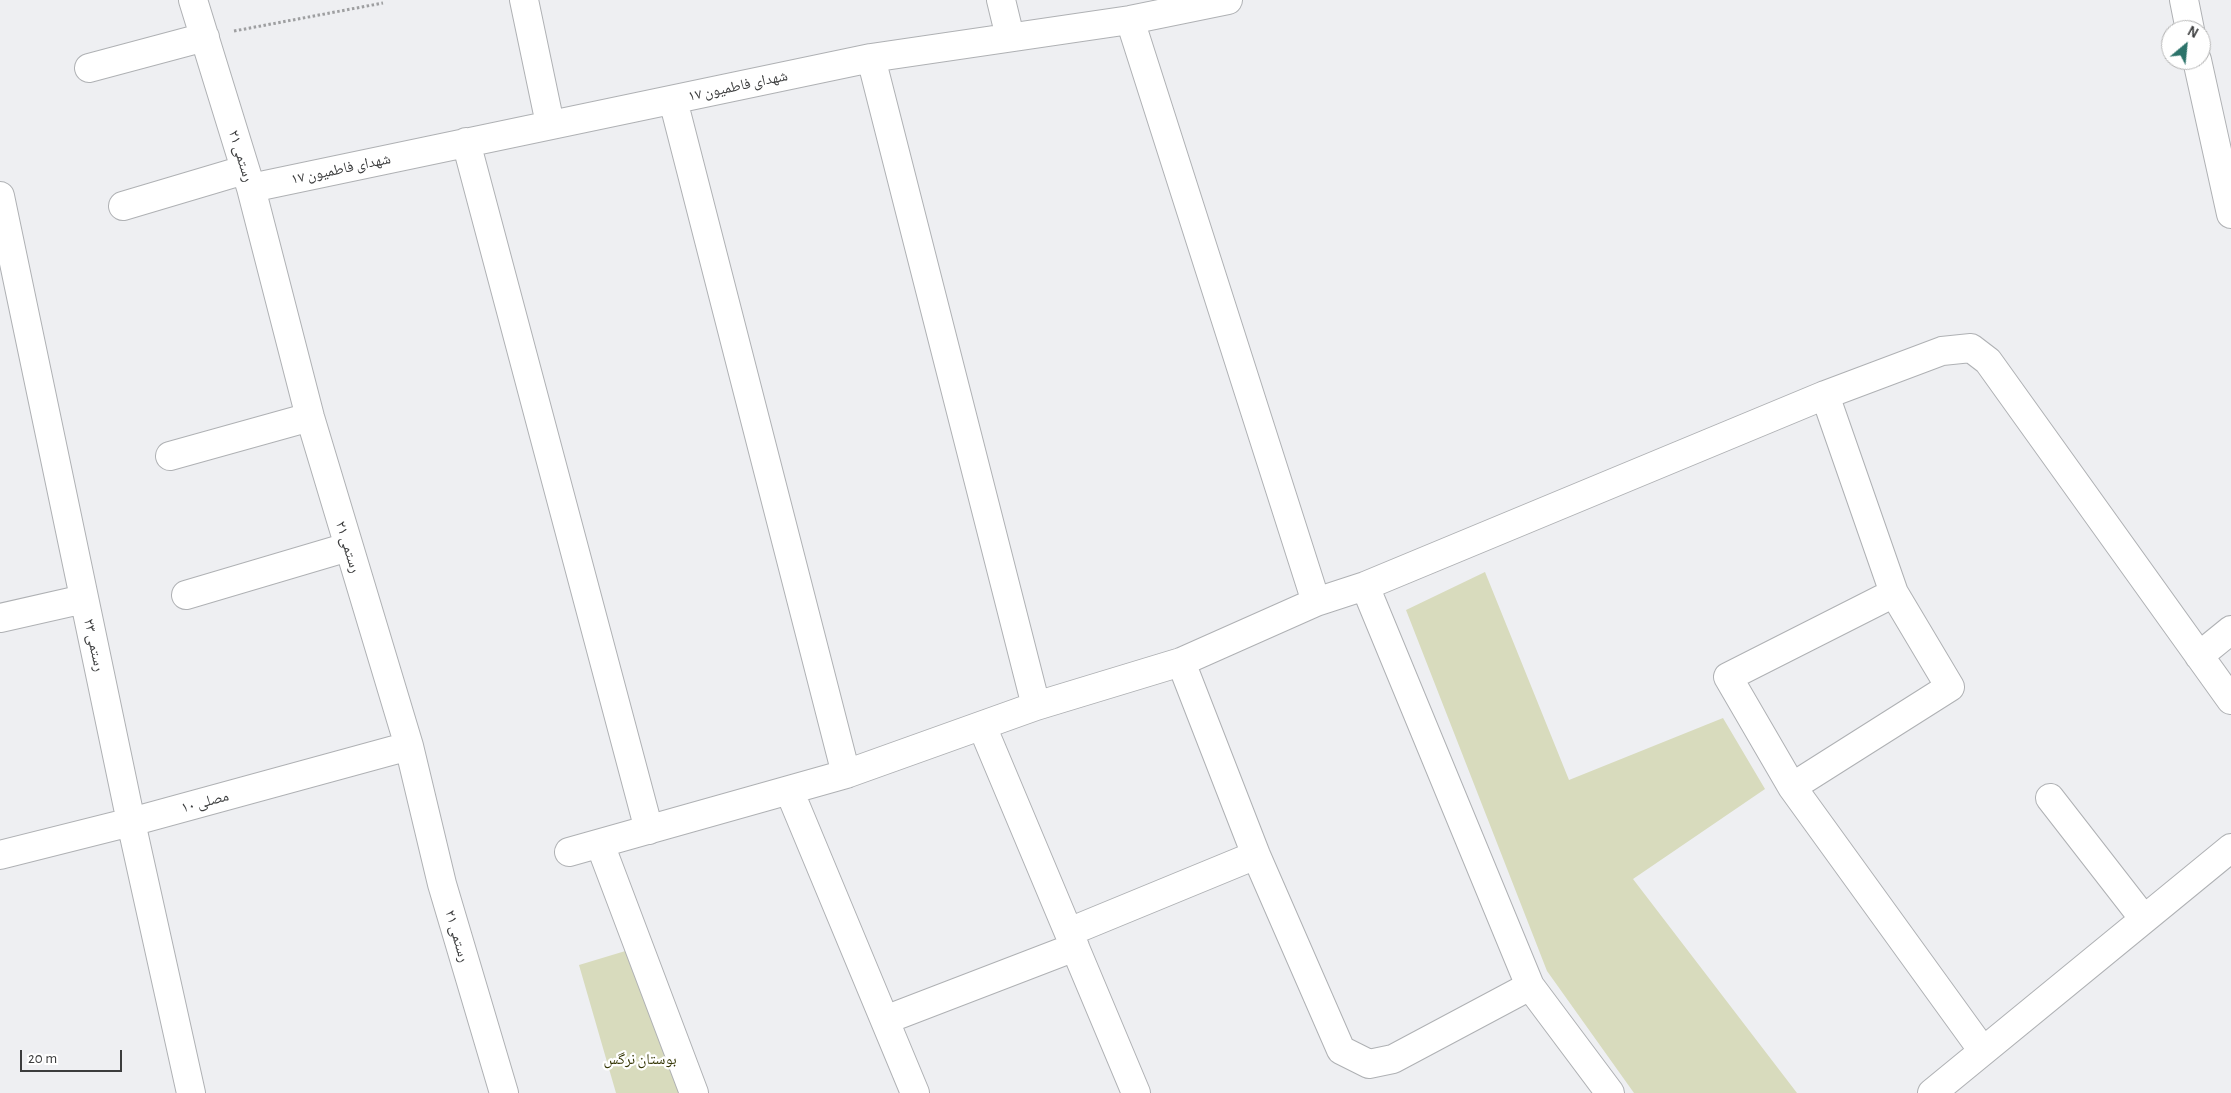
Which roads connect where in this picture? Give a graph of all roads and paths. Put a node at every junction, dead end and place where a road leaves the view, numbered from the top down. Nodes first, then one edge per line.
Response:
1 (193, 0) edge
2 (524, 0) edge
3 (1001, 0) edge
4 (1228, 0) edge
5 (2184, 0) edge
6 (384, 3) dead end
7 (1130, 20) junction
8 (2188, 20) edge
9 (205, 37) junction
10 (1010, 38) junction
11 (871, 58) junction
12 (89, 68) dead end
13 (2199, 70) edge
14 (673, 100) junction
15 (550, 124) junction
16 (466, 142) junction
17 (247, 179) junction
18 (0, 196) edge
19 (123, 206) dead end
20 (2231, 214) edge
21 (1825, 395) junction
22 (310, 417) junction
23 (170, 456) dead end
24 (348, 548) junction
25 (1365, 586) junction
26 (1894, 593) junction
27 (186, 595) dead end
28 (84, 598) junction
29 (1316, 602) junction
30 (0, 618) edge
31 (2231, 630) edge
32 (2199, 656) junction
33 (1181, 662) junction
34 (2231, 700) edge
35 (1036, 706) junction
36 (982, 726) junction
37 (409, 746) junction
38 (846, 774) junction
39 (1792, 787) junction
40 (789, 790) junction
41 (2050, 798) dead end
42 (131, 822) junction
43 (649, 830) junction
44 (600, 844) junction
45 (2231, 848) edge
46 (569, 852) dead end
47 (0, 855) edge
48 (1256, 855) junction
49 (2144, 919) junction
50 (1072, 940) junction
51 (1530, 986) junction
52 (885, 1020) junction
53 (1983, 1051) junction
54 (191, 1093) edge
55 (504, 1093) edge
56 (694, 1093) edge
57 (915, 1093) edge
58 (1136, 1093) edge
59 (1610, 1093) edge
60 (1932, 1093) edge

1 - 9 street, رستمی ۲۱
2 - 15 street
3 - 10 street
4 - 7 street, شهدای فاطمیون ۱۷
5 - 8 street
6 - 9 path
7 - 10 street, شهدای فاطمیون ۱۷
7 - 29 street
9 - 12 street
9 - 17 street, رستمی ۲۱
10 - 11 street, شهدای فاطمیون ۱۷
11 - 14 street, شهدای فاطمیون ۱۷
11 - 35 street
13 - 20 street
14 - 15 street, شهدای فاطمیون ۱۷
14 - 38 street
15 - 16 street, شهدای فاطمیون ۱۷
16 - 17 street, شهدای فاطمیون ۱۷
16 - 43 street
17 - 19 street, شهدای فاطمیون ۱۷
17 - 22 street, رستمی ۲۱
18 - 28 street, رستمی ۲۳
21 - 25 street
21 - 26 street
21 - 32 street
22 - 23 street
22 - 24 street, رستمی ۲۱
24 - 27 street
24 - 37 street, رستمی ۲۱
25 - 29 street
25 - 51 street
26 - 39 street
26 - 39 street
28 - 30 street
28 - 42 street, رستمی ۲۳
29 - 33 street
31 - 32 street
32 - 34 street
33 - 35 street
33 - 48 street
35 - 36 street
36 - 38 street
36 - 50 street
37 - 42 street, مصلی ۱۰
37 - 55 street, رستمی ۲۱
38 - 40 street
39 - 53 street
40 - 43 street
40 - 52 street
41 - 49 street
42 - 47 street, مصلی ۱۰
42 - 54 street, رستمی ۲۳
43 - 44 street
44 - 46 street
44 - 56 street
45 - 49 street
48 - 50 street
48 - 51 street
49 - 53 street
50 - 52 street
50 - 58 street
51 - 59 street
52 - 57 street
53 - 60 street

